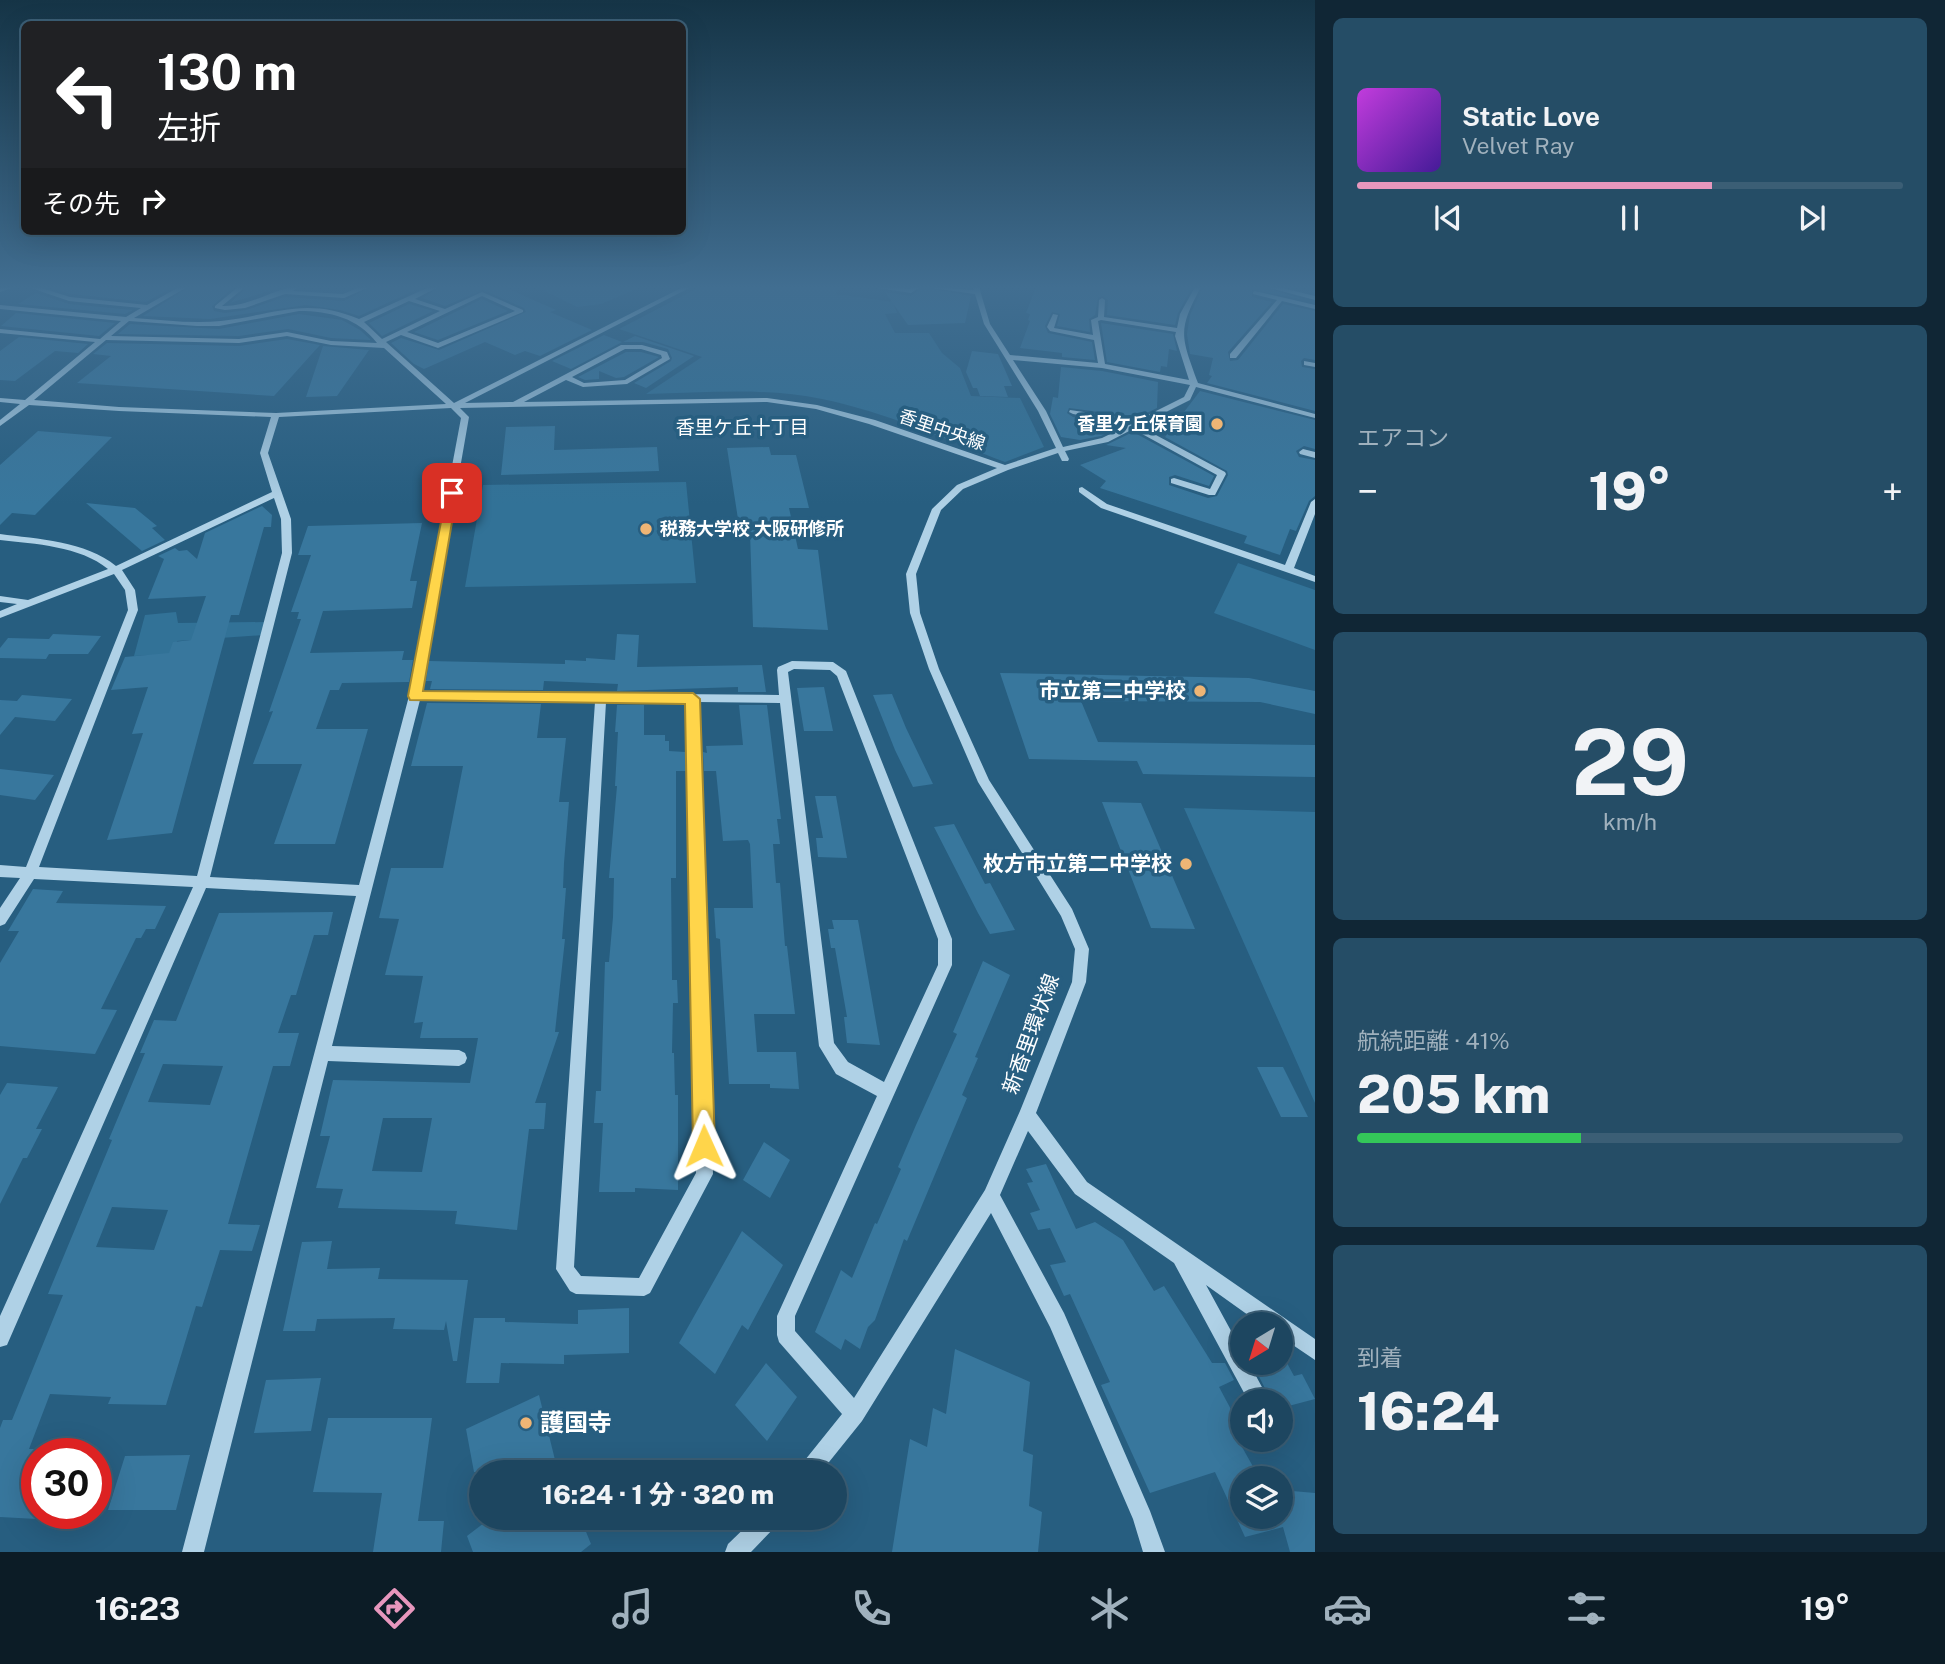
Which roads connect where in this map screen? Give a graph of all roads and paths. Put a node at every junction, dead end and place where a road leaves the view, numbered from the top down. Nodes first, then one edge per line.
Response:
1 (78, 359) edge
2 (400, 359) edge
3 (545, 359) edge
4 (600, 359) edge
5 (665, 359) edge
6 (1010, 359) edge
7 (1033, 359) edge
8 (1101, 359) edge
9 (1188, 359) edge
10 (1102, 366) junction
11 (566, 377) junction
12 (1194, 384) junction
13 (0, 400) edge
14 (27, 402) junction
15 (514, 405) junction
16 (453, 406) junction
17 (1073, 412) dead end
18 (276, 415) junction
19 (1315, 416) edge
20 (0, 424) edge
21 (1138, 425) junction
22 (1059, 450) junction
23 (1303, 452) dead end
24 (1315, 455) edge
25 (1065, 459) dead end
26 (1005, 468) junction
27 (1174, 481) dead end
28 (1082, 490) dead end
29 (277, 493) junction
30 (1212, 493) junction
31 (1315, 502) edge
32 (1205, 505) dead end
33 (0, 537) edge
34 (115, 570) junction
35 (1289, 570) junction
36 (1315, 579) edge
37 (0, 600) edge
38 (26, 603) junction
39 (0, 615) edge
40 (415, 696) junction
41 (601, 698) junction
42 (693, 699) junction
43 (785, 699) junction
44 (0, 871) edge
45 (30, 873) junction
46 (202, 882) junction
47 (366, 891) junction
48 (0, 920) edge
49 (323, 1053) junction
50 (459, 1058) dead end
51 (887, 1093) junction
52 (1027, 1115) junction
53 (991, 1196) junction
54 (1179, 1255) junction
55 (1261, 1312) edge
56 (1293, 1334) edge
57 (0, 1338) edge
58 (1315, 1350) edge
59 (1253, 1389) edge
60 (855, 1414) junction
61 (818, 1460) edge
62 (758, 1530) edge
63 (193, 1552) edge
64 (736, 1552) edge
65 (1154, 1552) edge

1 - 14 street
2 - 16 street
3 - 16 street
4 - 11 street
5 - 11 street
6 - 22 street
7 - 10 street
8 - 10 street
9 - 12 street
10 - 12 street
11 - 15 street
12 - 19 street
12 - 21 street, 新香里環状線
13 - 14 street, 香里中央線
14 - 18 street, 香里中央線
14 - 20 street
15 - 16 street, 香里中央線
15 - 26 street, 香里中央線
16 - 18 street, 香里中央線
16 - 40 street
17 - 21 street
18 - 29 street
21 - 22 street, 新香里環状線
21 - 30 street
22 - 25 street
22 - 26 street, 新香里環状線
23 - 24 street
26 - 52 street, 新香里環状線
27 - 30 street
28 - 35 street
29 - 34 street
29 - 46 street
30 - 32 street
31 - 35 street
33 - 34 street
34 - 38 street
34 - 45 street
35 - 36 street
37 - 38 street
38 - 39 street
40 - 41 street
40 - 47 street
41 - 42 street
41 - 42 street
42 - 43 street
43 - 51 street
43 - 51 street
44 - 45 street
45 - 46 street
45 - 48 street
46 - 47 street
46 - 57 street
47 - 49 street
49 - 50 street
49 - 63 street
51 - 60 street
52 - 53 street, 新香里環状線
52 - 54 street
53 - 60 street, 新香里環状線
53 - 65 street
54 - 55 street
54 - 59 street
56 - 58 street
60 - 61 street, 新香里環状線
62 - 64 street

